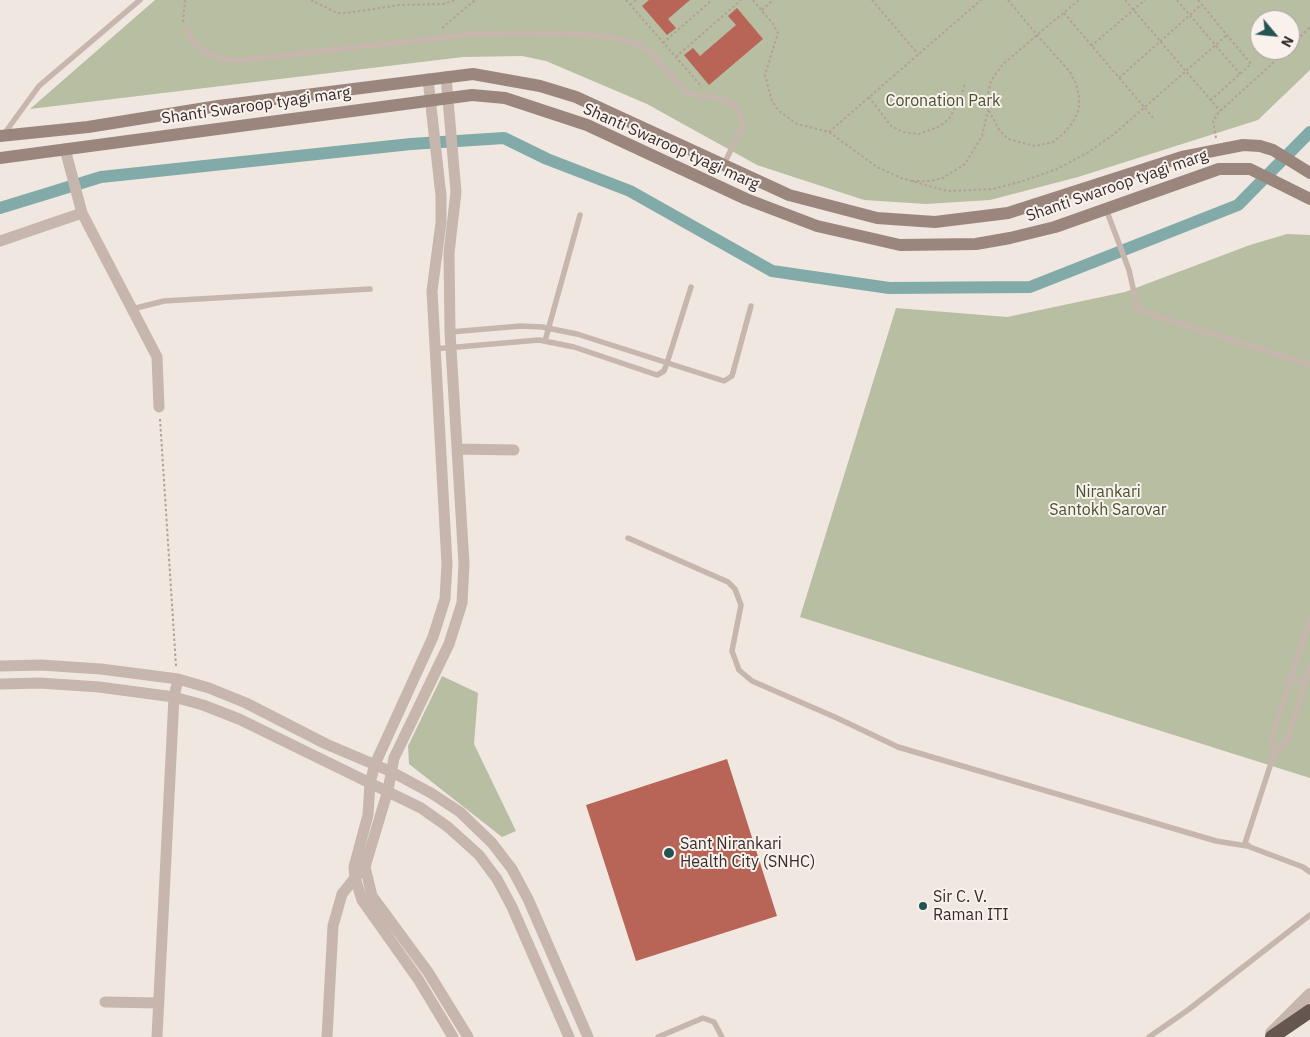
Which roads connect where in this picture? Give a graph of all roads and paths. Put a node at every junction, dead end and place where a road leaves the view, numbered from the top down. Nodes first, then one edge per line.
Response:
1 (140, 0) edge
2 (185, 0) edge
3 (311, 0) edge
4 (455, 0) edge
5 (475, 0) edge
6 (626, 0) edge
7 (636, 0) edge
8 (712, 0) edge
9 (741, 0) edge
10 (753, 0) edge
11 (773, 0) edge
12 (872, 0) edge
13 (981, 0) edge
14 (1008, 0) edge
15 (1079, 0) edge
16 (1126, 0) edge
17 (1145, 0) edge
18 (1176, 0) edge
19 (1198, 0) edge
20 (630, 4) junction
21 (1202, 5) junction
22 (762, 10) junction
23 (1134, 10) junction
24 (1064, 13) junction
25 (1190, 15) junction
26 (1310, 27) edge
27 (186, 30) joint
28 (1037, 35) junction
29 (1227, 35) junction
30 (431, 38) junction
31 (1300, 38) edge
32 (1160, 41) junction
33 (663, 43) junction
34 (1216, 45) junction
35 (1092, 46) junction
36 (918, 54) junction
37 (676, 57) junction
38 (1276, 60) edge
39 (1186, 72) junction
40 (1241, 74) junction
41 (446, 77) junction
42 (1119, 78) junction
43 (428, 79) junction
44 (965, 84) dead end
45 (447, 96) junction
46 (710, 96) junction
47 (869, 97) junction
48 (430, 99) junction
49 (1211, 100) junction
50 (1145, 108) junction
51 (988, 109) junction
52 (1220, 110) junction
53 (1155, 120) dead end
54 (88, 127) junction
55 (829, 132) junction
56 (1, 136) edge
57 (89, 146) junction
58 (1218, 149) junction
59 (66, 155) junction
60 (3, 158) edge
61 (723, 166) junction
62 (1309, 172) edge
63 (909, 181) junction
64 (1308, 195) edge
65 (1106, 209) junction
66 (82, 212) junction
67 (580, 215) dead end
68 (446, 226) junction
69 (0, 241) edge
70 (691, 287) dead end
71 (370, 289) dead end
72 (751, 306) dead end
73 (132, 309) junction
74 (548, 328) junction
75 (450, 332) junction
76 (433, 333) junction
77 (545, 341) junction
78 (451, 347) junction
79 (434, 349) junction
80 (667, 364) junction
81 (1310, 365) edge
82 (159, 407) joint
83 (439, 442) junction
84 (457, 445) junction
85 (514, 450) dead end
86 (628, 538) dead end
87 (1310, 618) edge
88 (436, 626) junction
89 (452, 632) junction
90 (0, 666) edge
91 (1310, 666) edge
92 (1291, 678) junction
93 (178, 679) junction
94 (1305, 682) junction
95 (0, 684) edge
96 (174, 697) junction
97 (1274, 754) junction
98 (376, 764) junction
99 (392, 772) junction
100 (370, 783) junction
101 (388, 790) junction
102 (1247, 846) junction
103 (365, 867) junction
104 (1310, 872) edge
105 (355, 878) junction
106 (1310, 916) edge
107 (567, 989) junction
108 (1310, 994) edge
109 (552, 996) junction
110 (105, 1002) dead end
111 (159, 1003) junction
112 (1310, 1011) edge
113 (157, 1037) edge
114 (327, 1037) edge
115 (453, 1037) edge
116 (468, 1037) edge
117 (570, 1037) edge
118 (588, 1037) edge
119 (658, 1037) edge
120 (722, 1037) edge
121 (1148, 1037) edge
122 (1268, 1037) edge
123 (1272, 1037) edge

1 - 56 lane
2 - 27 path
3 - 4 path
5 - 30 path
6 - 20 path
7 - 20 path
8 - 33 path
9 - 37 path
10 - 22 path
11 - 22 path
12 - 36 path
13 - 36 path
14 - 28 path
15 - 24 path
16 - 23 path
17 - 23 path
18 - 25 path
19 - 21 path
20 - 33 path
21 - 25 path
21 - 29 path
22 - 55 path
23 - 32 path
23 - 35 path
24 - 28 path
24 - 35 path
25 - 32 path
25 - 34 path
26 - 31 path
27 - 30 lane
28 - 51 path
28 - 51 path
29 - 34 path
29 - 40 path
30 - 46 lane
32 - 39 path
32 - 42 path
33 - 37 path
34 - 39 path
34 - 40 path
35 - 42 path
36 - 47 path
37 - 46 path
38 - 52 path
39 - 49 path
39 - 50 path
40 - 49 path
41 - 43 main road, Shanti Swaroop tyagi marg
41 - 45 street
41 - 61 main road, Shanti Swaroop tyagi marg
42 - 50 path
43 - 48 street
43 - 54 main road, Shanti Swaroop tyagi marg
44 - 47 path
45 - 48 main road, Shanti Swaroop tyagi marg
45 - 65 main road, Shanti Swaroop tyagi marg
45 - 68 street
46 - 61 lane
47 - 55 path
48 - 57 main road, Shanti Swaroop tyagi marg
48 - 68 street
49 - 52 path
50 - 53 path
50 - 63 path
51 - 63 path
52 - 58 path
54 - 56 main road, Shanti Swaroop tyagi marg
54 - 57 main road
55 - 63 path
56 - 60 main road
57 - 59 main road, Shanti Swaroop tyagi marg
58 - 61 main road, Shanti Swaroop tyagi marg
58 - 62 main road, Shanti Swaroop tyagi marg
59 - 60 main road, Shanti Swaroop tyagi marg
59 - 66 street
64 - 65 main road, Shanti Swaroop tyagi marg
65 - 81 lane
66 - 69 street
66 - 73 street
67 - 74 lane
68 - 75 street
68 - 76 street
70 - 80 lane
71 - 73 lane
72 - 80 lane
73 - 82 street
74 - 75 lane
74 - 77 lane
74 - 80 lane
75 - 76 street
75 - 78 street
76 - 79 street
77 - 78 lane
77 - 80 lane
78 - 79 lane
78 - 84 street
79 - 83 street
82 - 93 path
83 - 84 street
83 - 88 street
84 - 85 street
84 - 89 street
86 - 102 lane
87 - 92 lane
88 - 89 street
88 - 98 street
89 - 99 street
90 - 93 street
90 - 95 street
91 - 94 lane
92 - 94 lane
92 - 97 lane
93 - 96 street
93 - 98 street
94 - 97 lane
95 - 96 street
96 - 100 street
96 - 111 street
97 - 102 lane
98 - 99 street
98 - 100 street
99 - 101 street
99 - 107 street
100 - 101 street
100 - 105 street
101 - 103 street
101 - 109 street
102 - 104 lane
103 - 105 street
103 - 116 street
105 - 114 street
105 - 115 street
106 - 121 lane
107 - 109 street
107 - 118 street
108 - 122 street
109 - 117 street
110 - 111 street
111 - 113 street
112 - 123 highway
119 - 120 lane

